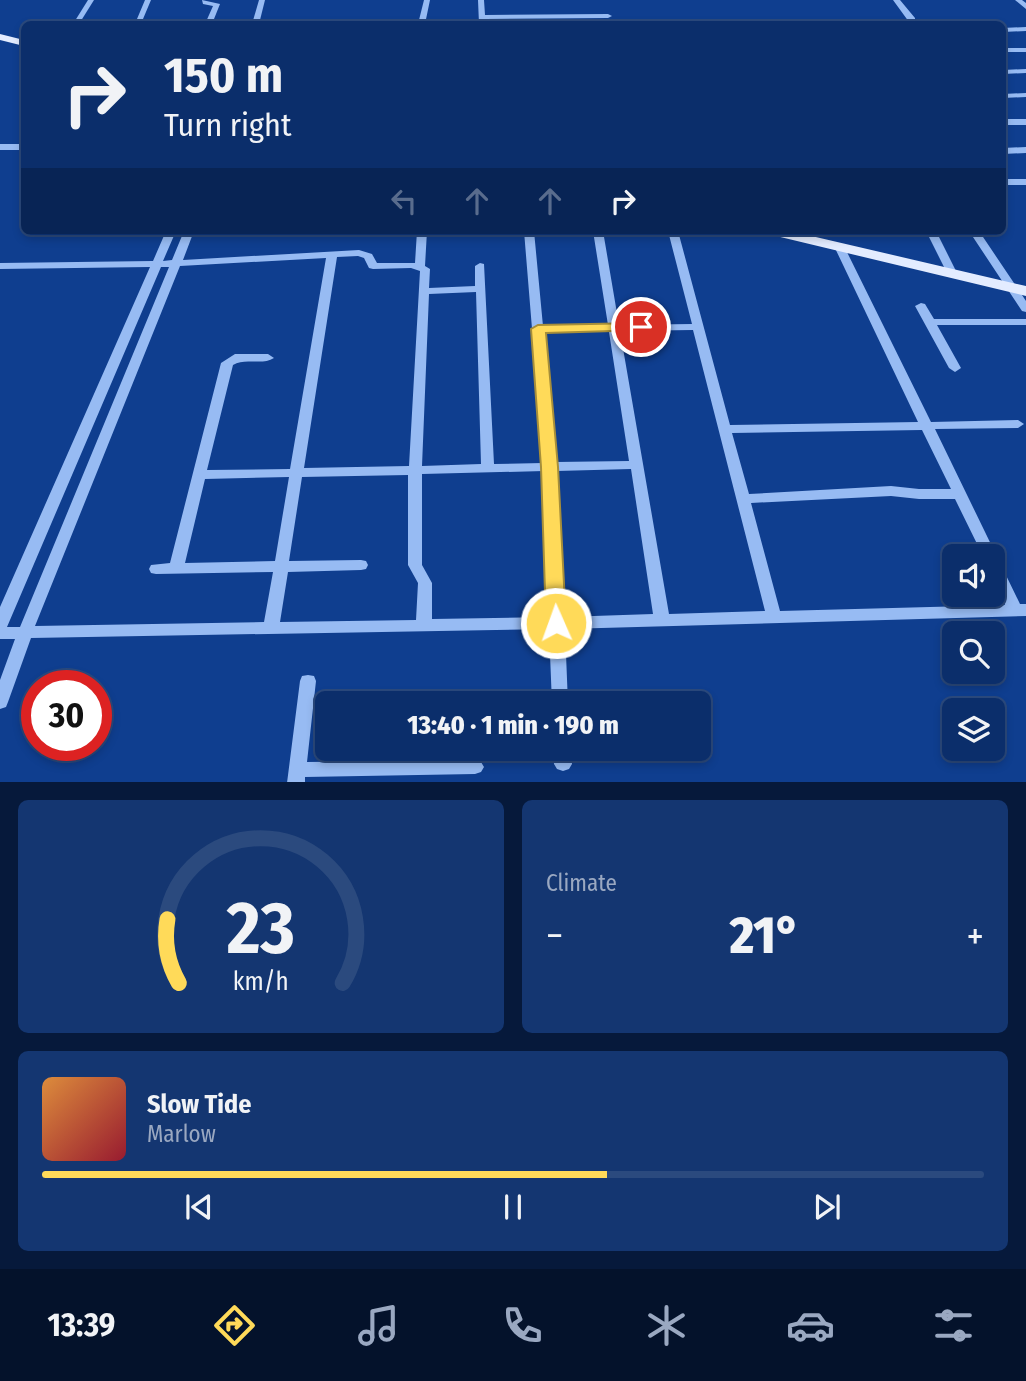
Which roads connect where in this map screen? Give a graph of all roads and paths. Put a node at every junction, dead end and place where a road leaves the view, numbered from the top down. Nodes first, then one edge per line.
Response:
1 (91, 0) edge
2 (148, 0) edge
3 (205, 0) edge
4 (262, 0) edge
5 (427, 0) edge
6 (481, 0) edge
7 (896, 0) edge
8 (1018, 0) edge
9 (1026, 7) edge
10 (608, 16) dead end
11 (140, 17) dead end
12 (912, 20) dead end
13 (78, 21) edge
14 (210, 21) edge
15 (256, 21) edge
16 (422, 21) edge
17 (482, 21) edge
18 (1006, 30) edge
19 (1026, 30) edge
20 (0, 37) edge
21 (21, 42) edge
22 (1006, 50) edge
23 (1026, 50) edge
24 (1026, 71) edge
25 (1006, 72) edge
26 (1026, 95) edge
27 (1006, 96) edge
28 (1006, 122) edge
29 (1026, 122) edge
30 (21, 146) edge
31 (0, 147) edge
32 (1006, 150) edge
33 (1026, 150) edge
34 (1006, 179) edge
35 (1026, 182) edge
36 (169, 235) edge
37 (188, 235) edge
38 (422, 235) edge
39 (529, 235) edge
40 (599, 235) edge
41 (674, 235) edge
42 (798, 235) edge
43 (933, 235) edge
44 (977, 235) edge
45 (839, 246) junction
46 (332, 255) junction
47 (177, 263) junction
48 (158, 264) junction
49 (0, 266) edge
50 (420, 266) junction
51 (480, 266) dead end
52 (952, 273) junction
53 (481, 289) junction
54 (1019, 290) edge
55 (425, 291) junction
56 (921, 306) dead end
57 (1026, 309) edge
58 (930, 322) junction
59 (1026, 322) edge
60 (613, 327) junction
61 (697, 327) junction
62 (538, 329) junction
63 (268, 358) dead end
64 (955, 368) dead end
65 (1018, 424) dead end
66 (926, 425) junction
67 (724, 429) junction
68 (636, 465) junction
69 (550, 467) junction
70 (488, 469) junction
71 (415, 471) junction
72 (297, 473) junction
73 (199, 475) junction
74 (960, 494) junction
75 (743, 499) junction
76 (984, 544) edge
77 (361, 565) dead end
78 (281, 567) junction
79 (156, 569) dead end
80 (176, 569) junction
81 (1005, 583) edge
82 (1021, 610) edge
83 (774, 617) junction
84 (662, 620) junction
85 (556, 623) junction
86 (0, 625) edge
87 (424, 625) junction
88 (271, 628) junction
89 (0, 633) edge
90 (25, 633) junction
91 (308, 681) dead end
92 (559, 691) edge
93 (0, 702) edge
94 (475, 767) dead end
95 (297, 776) edge

1 - 13 street
2 - 11 street
3 - 14 street
4 - 15 street
5 - 16 street
6 - 17 street
7 - 12 street
8 - 9 street
10 - 17 street
18 - 19 street
20 - 21 main road
22 - 23 street
24 - 25 street
26 - 27 street
28 - 29 street
30 - 31 street
32 - 33 street
34 - 35 street
36 - 48 street
37 - 47 street
38 - 50 street
39 - 62 street
40 - 60 street
41 - 61 street
42 - 45 main road
43 - 52 street
44 - 54 street
45 - 52 main road
45 - 66 street
46 - 47 street
46 - 50 street
46 - 72 street
47 - 48 street
47 - 90 street
48 - 49 street
48 - 86 street
50 - 55 street
51 - 53 street
52 - 54 main road
53 - 55 street
53 - 70 street
54 - 57 street
55 - 71 street
56 - 58 street
58 - 59 street
58 - 64 street
60 - 61 street
60 - 62 street
60 - 68 street
61 - 67 street
62 - 69 street
63 - 73 street
65 - 66 street
66 - 67 street
66 - 74 street
67 - 75 street
68 - 69 street
68 - 84 street
69 - 70 street
69 - 85 street
70 - 71 street
71 - 72 street
71 - 87 street
72 - 73 street
72 - 78 street
73 - 80 street
74 - 75 street
74 - 76 street
75 - 83 street
77 - 78 street
78 - 80 street
78 - 88 street
79 - 80 street
81 - 82 street
82 - 83 street
83 - 84 street
84 - 85 street
85 - 87 street
85 - 92 street
87 - 88 street
88 - 90 street
89 - 90 street
90 - 93 street
91 - 95 street
94 - 95 street

